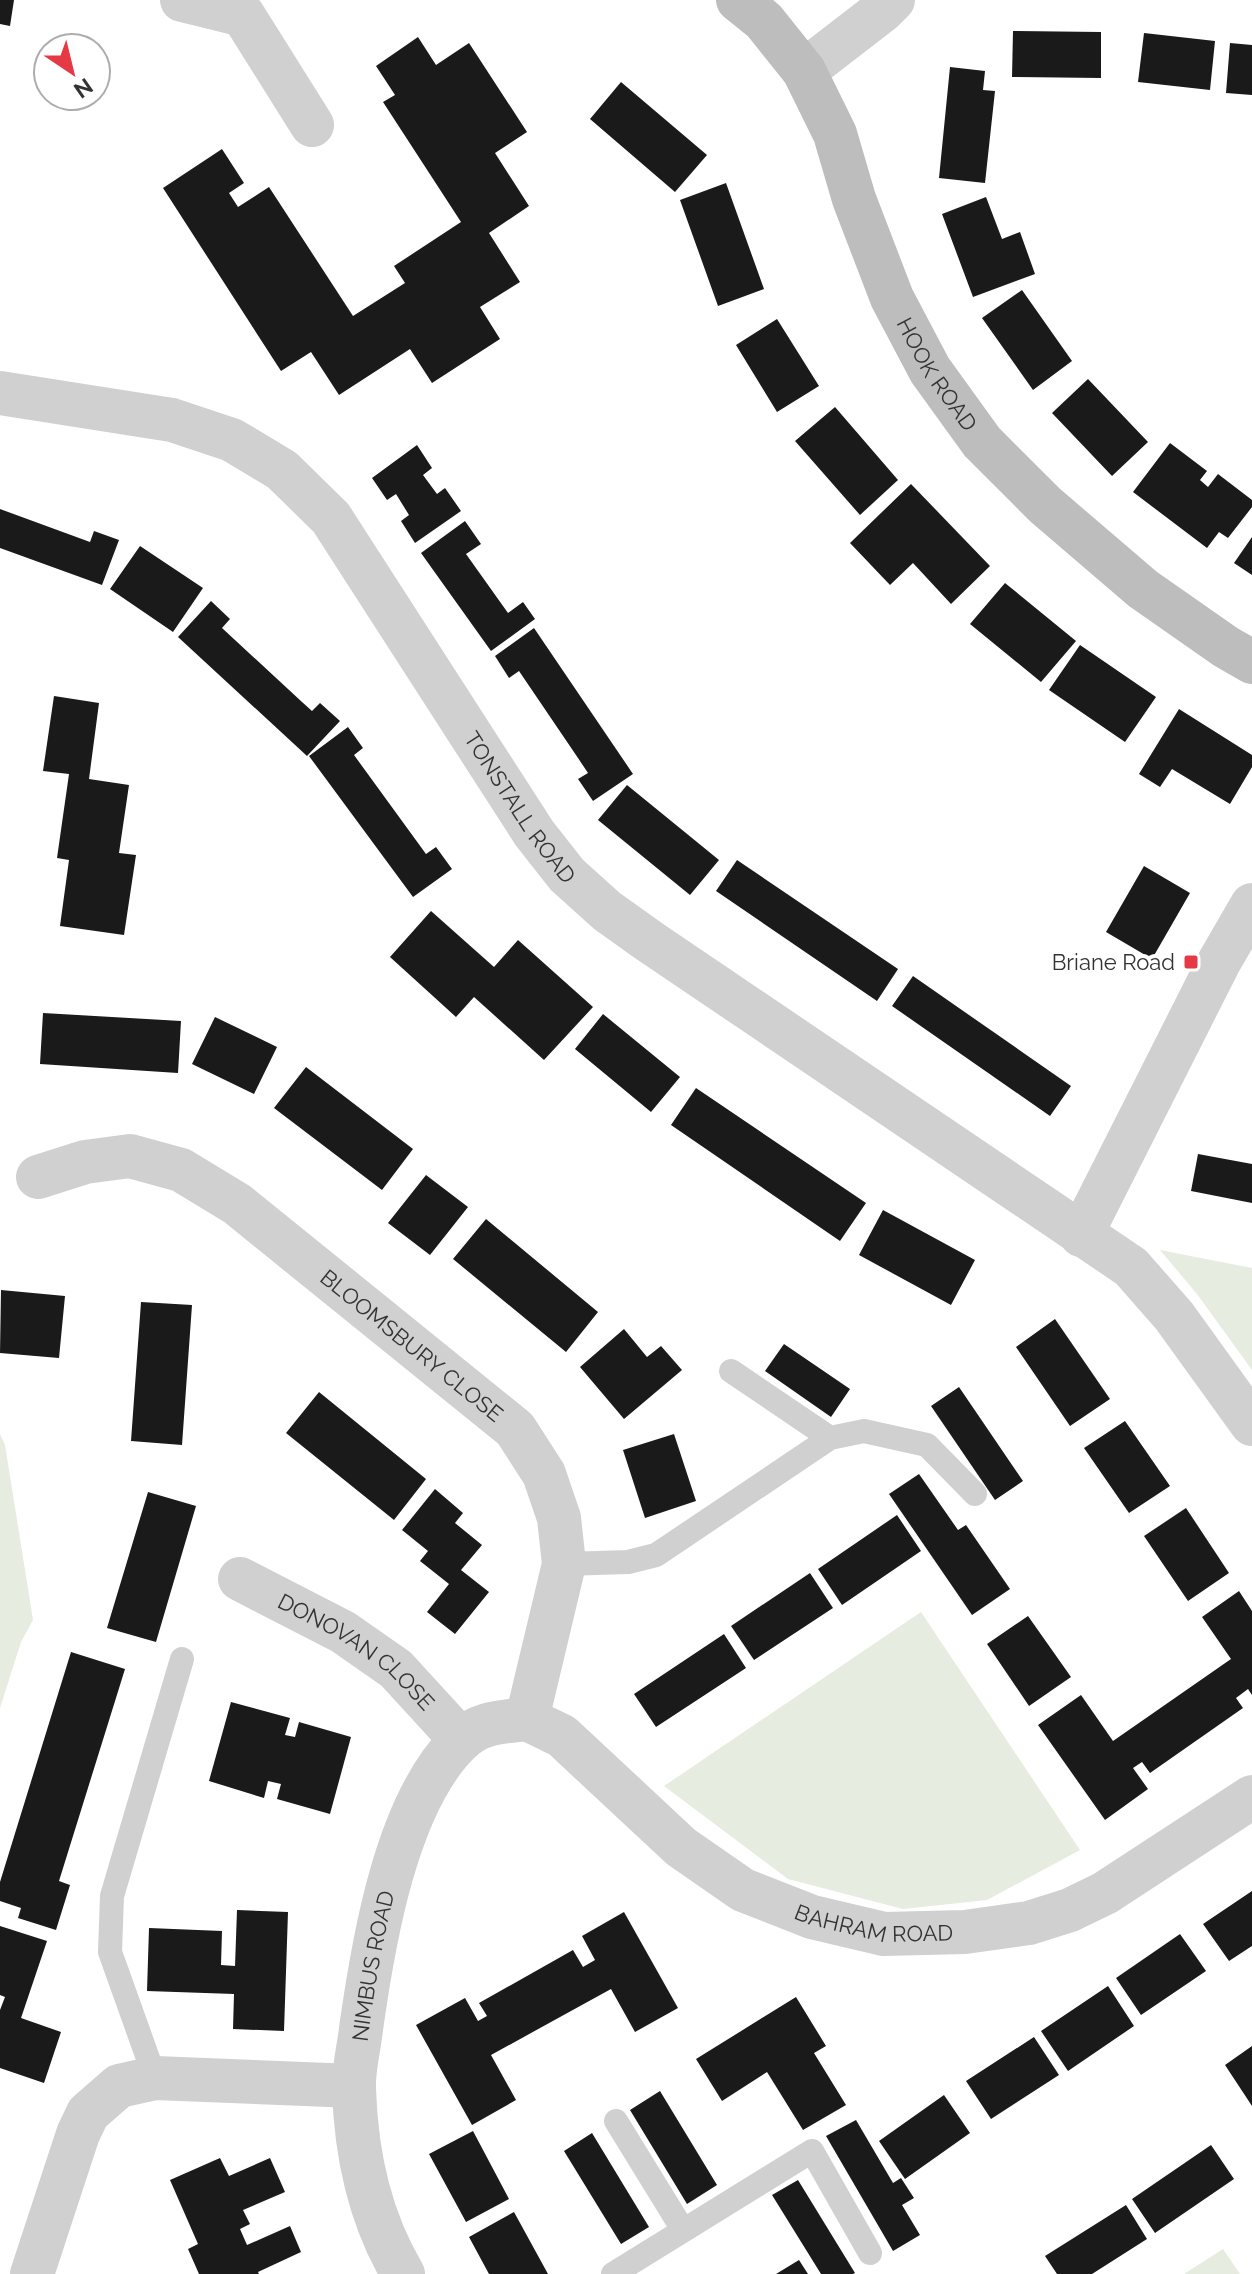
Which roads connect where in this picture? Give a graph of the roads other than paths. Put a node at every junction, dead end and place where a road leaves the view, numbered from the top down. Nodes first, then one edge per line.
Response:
1 (182, 0) edge
2 (738, 0) edge
3 (893, 0) edge
4 (804, 71) junction
5 (312, 125) dead end
6 (0, 393) edge
7 (1252, 662) edge
8 (1252, 905) edge
9 (38, 1177) dead end
10 (1081, 1235) junction
11 (731, 1371) dead end
12 (1252, 1424) edge
13 (830, 1438) junction
14 (975, 1494) dead end
15 (564, 1564) junction
16 (240, 1579) dead end
17 (182, 1659) dead end
18 (527, 1719) junction
19 (461, 1740) junction
20 (1252, 1797) edge
21 (155, 2078) junction
22 (354, 2086) junction
23 (616, 2121) dead end
24 (683, 2230) junction
25 (870, 2253) dead end
26 (32, 2274) edge
27 (403, 2274) edge
28 (613, 2274) edge

1 - 5 street
2 - 4 main road, HOOK ROAD
3 - 4 street
4 - 7 main road, HOOK ROAD
6 - 10 street, TONSTALL ROAD
8 - 10 street
9 - 15 street, BLOOMSBURY CLOSE
10 - 12 street, TONSTALL ROAD
11 - 13 lane
13 - 14 lane
13 - 15 lane
15 - 18 street, BLOOMSBURY CLOSE
16 - 19 street, DONOVAN CLOSE
17 - 21 lane
18 - 19 street, NIMBUS ROAD
18 - 20 street, BAHRAM ROAD
19 - 22 street, NIMBUS ROAD
21 - 22 street
21 - 26 street
22 - 27 street, NIMBUS ROAD
23 - 24 lane
24 - 25 lane
24 - 28 lane

